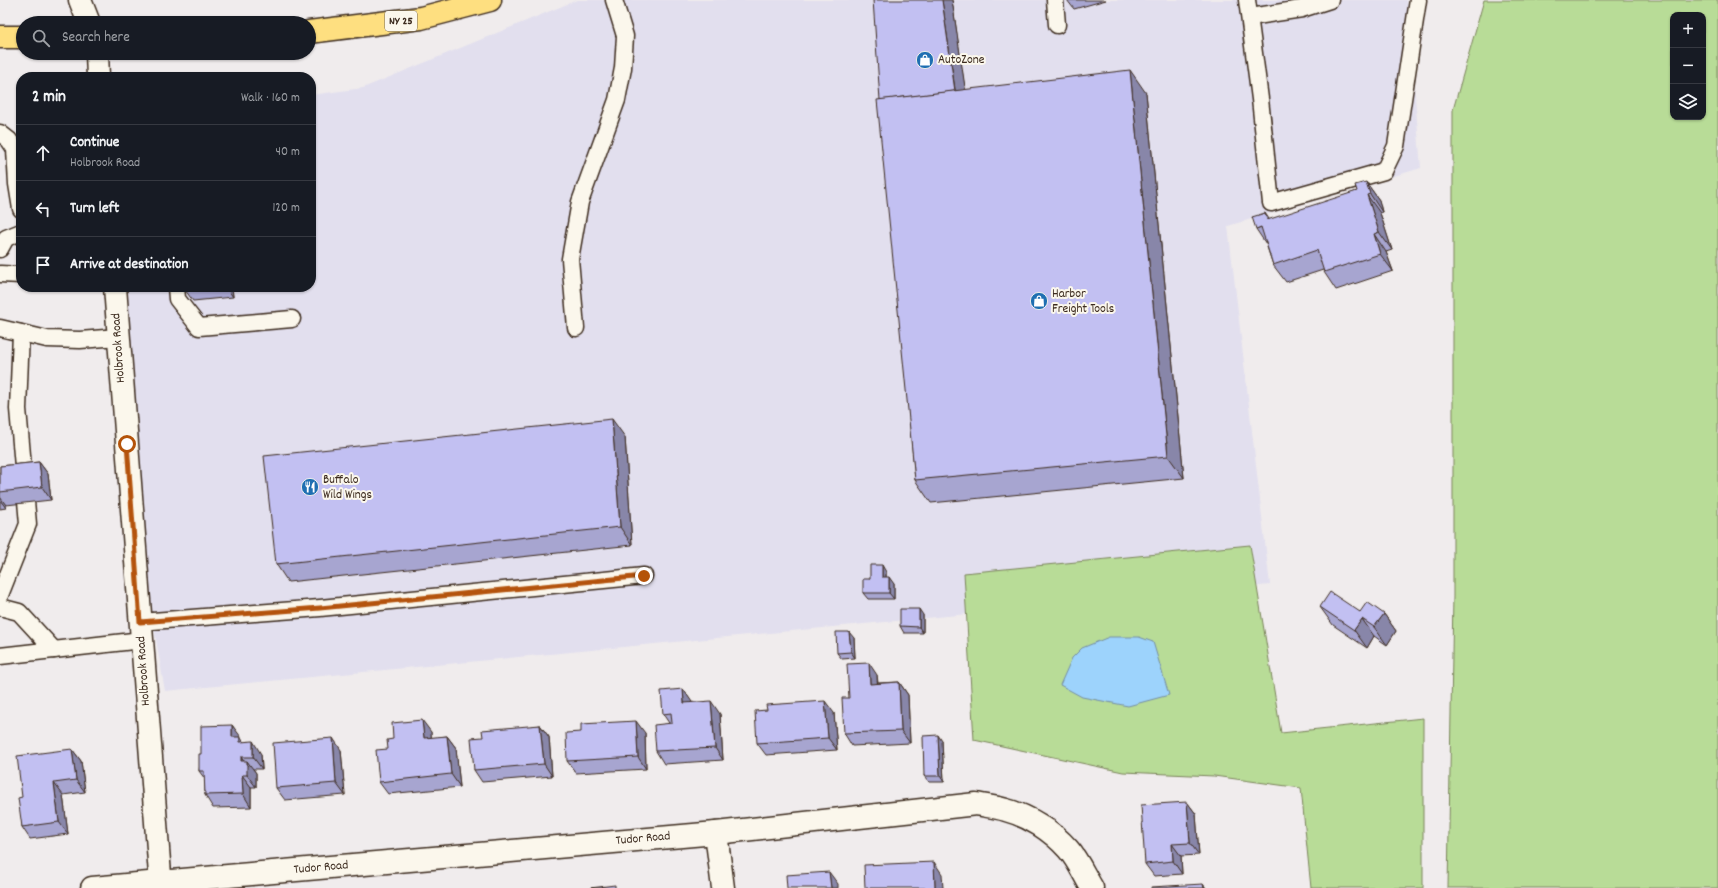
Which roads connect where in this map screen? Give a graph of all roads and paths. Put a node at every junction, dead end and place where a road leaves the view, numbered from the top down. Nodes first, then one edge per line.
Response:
1 (80, 0) edge
2 (490, 0) edge
3 (614, 0) edge
4 (1055, 0) edge
5 (1248, 0) edge
6 (1283, 0) edge
7 (1330, 0) edge
8 (1418, 0) edge
9 (86, 16) edge
10 (1257, 16) junction
11 (1057, 25) dead end
12 (316, 31) edge
13 (0, 37) edge
14 (16, 37) edge
15 (97, 60) edge
16 (98, 72) edge
17 (0, 133) edge
18 (16, 159) edge
19 (16, 234) edge
20 (0, 249) edge
21 (0, 274) edge
22 (16, 275) edge
23 (115, 292) edge
24 (176, 292) edge
25 (292, 319) dead end
26 (0, 328) edge
27 (576, 328) dead end
28 (21, 333) junction
29 (118, 338) junction
30 (644, 576) dead end
31 (0, 595) edge
32 (0, 607) edge
33 (141, 631) junction
34 (54, 650) junction
35 (0, 656) edge
36 (716, 833) junction
37 (160, 885) edge
38 (92, 888) edge
39 (723, 888) edge
40 (1092, 888) edge

1 - 9 street
2 - 12 main road, NY 25
3 - 27 lane
4 - 11 lane
5 - 10 lane
6 - 10 lane
7 - 10 lane
8 - 10 lane
13 - 14 main road
15 - 16 street
17 - 18 lane
19 - 20 lane
21 - 22 lane
23 - 29 street, Holbrook Road
24 - 25 lane
26 - 28 lane
28 - 29 lane
28 - 31 lane
29 - 33 street, Holbrook Road
30 - 33 lane
32 - 34 lane
33 - 34 lane
33 - 37 street, Holbrook Road
34 - 35 lane
36 - 37 street, Tudor Road
36 - 39 street
36 - 40 street, Tudor Road
37 - 38 street, Tudor Road

